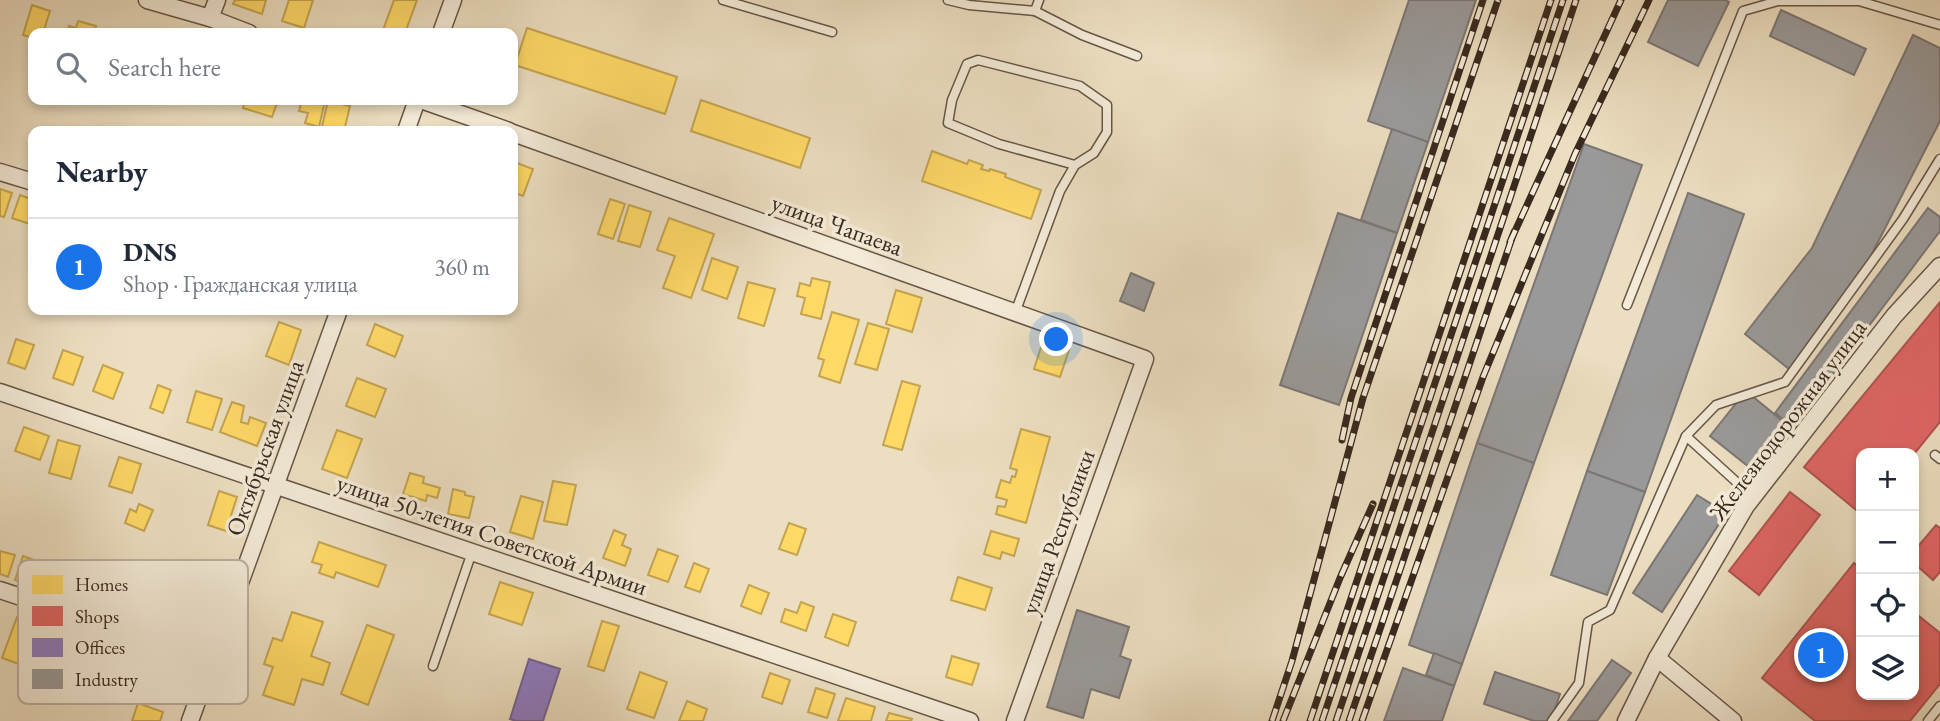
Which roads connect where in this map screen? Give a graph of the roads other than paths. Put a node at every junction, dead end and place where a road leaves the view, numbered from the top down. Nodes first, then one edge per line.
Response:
1 (146, 0) edge
2 (217, 0) edge
3 (453, 0) edge
4 (723, 0) edge
5 (948, 0) edge
6 (1039, 0) edge
7 (1035, 10) junction
8 (210, 18) junction
9 (1940, 25) edge
10 (236, 28) edge
11 (443, 28) edge
12 (832, 32) dead end
13 (1137, 56) dead end
14 (417, 105) edge
15 (433, 105) edge
16 (408, 126) edge
17 (494, 126) edge
18 (518, 135) edge
19 (1940, 159) edge
20 (1075, 165) junction
21 (0, 172) edge
22 (28, 180) edge
23 (1940, 266) edge
24 (1627, 305) dead end
25 (1016, 313) junction
26 (337, 315) edge
27 (1145, 359) joint
28 (0, 392) edge
29 (1686, 436) junction
30 (276, 486) junction
31 (1754, 497) junction
32 (472, 552) junction
33 (248, 561) edge
34 (0, 590) edge
35 (18, 596) edge
36 (1657, 658) junction
37 (433, 666) dead end
38 (196, 704) edge
39 (1940, 706) edge
40 (190, 721) edge
41 (970, 721) edge
42 (1015, 721) edge
43 (1552, 721) edge
44 (1626, 721) edge
45 (1733, 721) edge
46 (1928, 721) edge

1 - 8 street
2 - 8 street
3 - 11 street
4 - 12 lane
5 - 7 lane
6 - 7 lane
7 - 13 lane
8 - 10 street
9 - 24 lane
14 - 16 street
15 - 17 street, улица Чапаева
18 - 25 street, улица Чапаева
19 - 29 lane
20 - 20 lane
20 - 25 lane
21 - 22 street
23 - 31 street, Железнодорожная улица
25 - 27 street, улица Чапаева
26 - 30 street, Октябрьская улица
27 - 42 street, улица Республики
28 - 30 street, улица 50-летия Советской Армии
29 - 31 lane
29 - 43 lane
30 - 32 street, улица 50-летия Советской Армии
30 - 33 street, Октябрьская улица
31 - 36 street, Железнодорожная улица
32 - 37 lane
32 - 41 street, улица 50-летия Советской Армии
34 - 35 street
36 - 44 street, Железнодорожная улица
36 - 45 street
38 - 40 street, Октябрьская улица
39 - 46 lane

